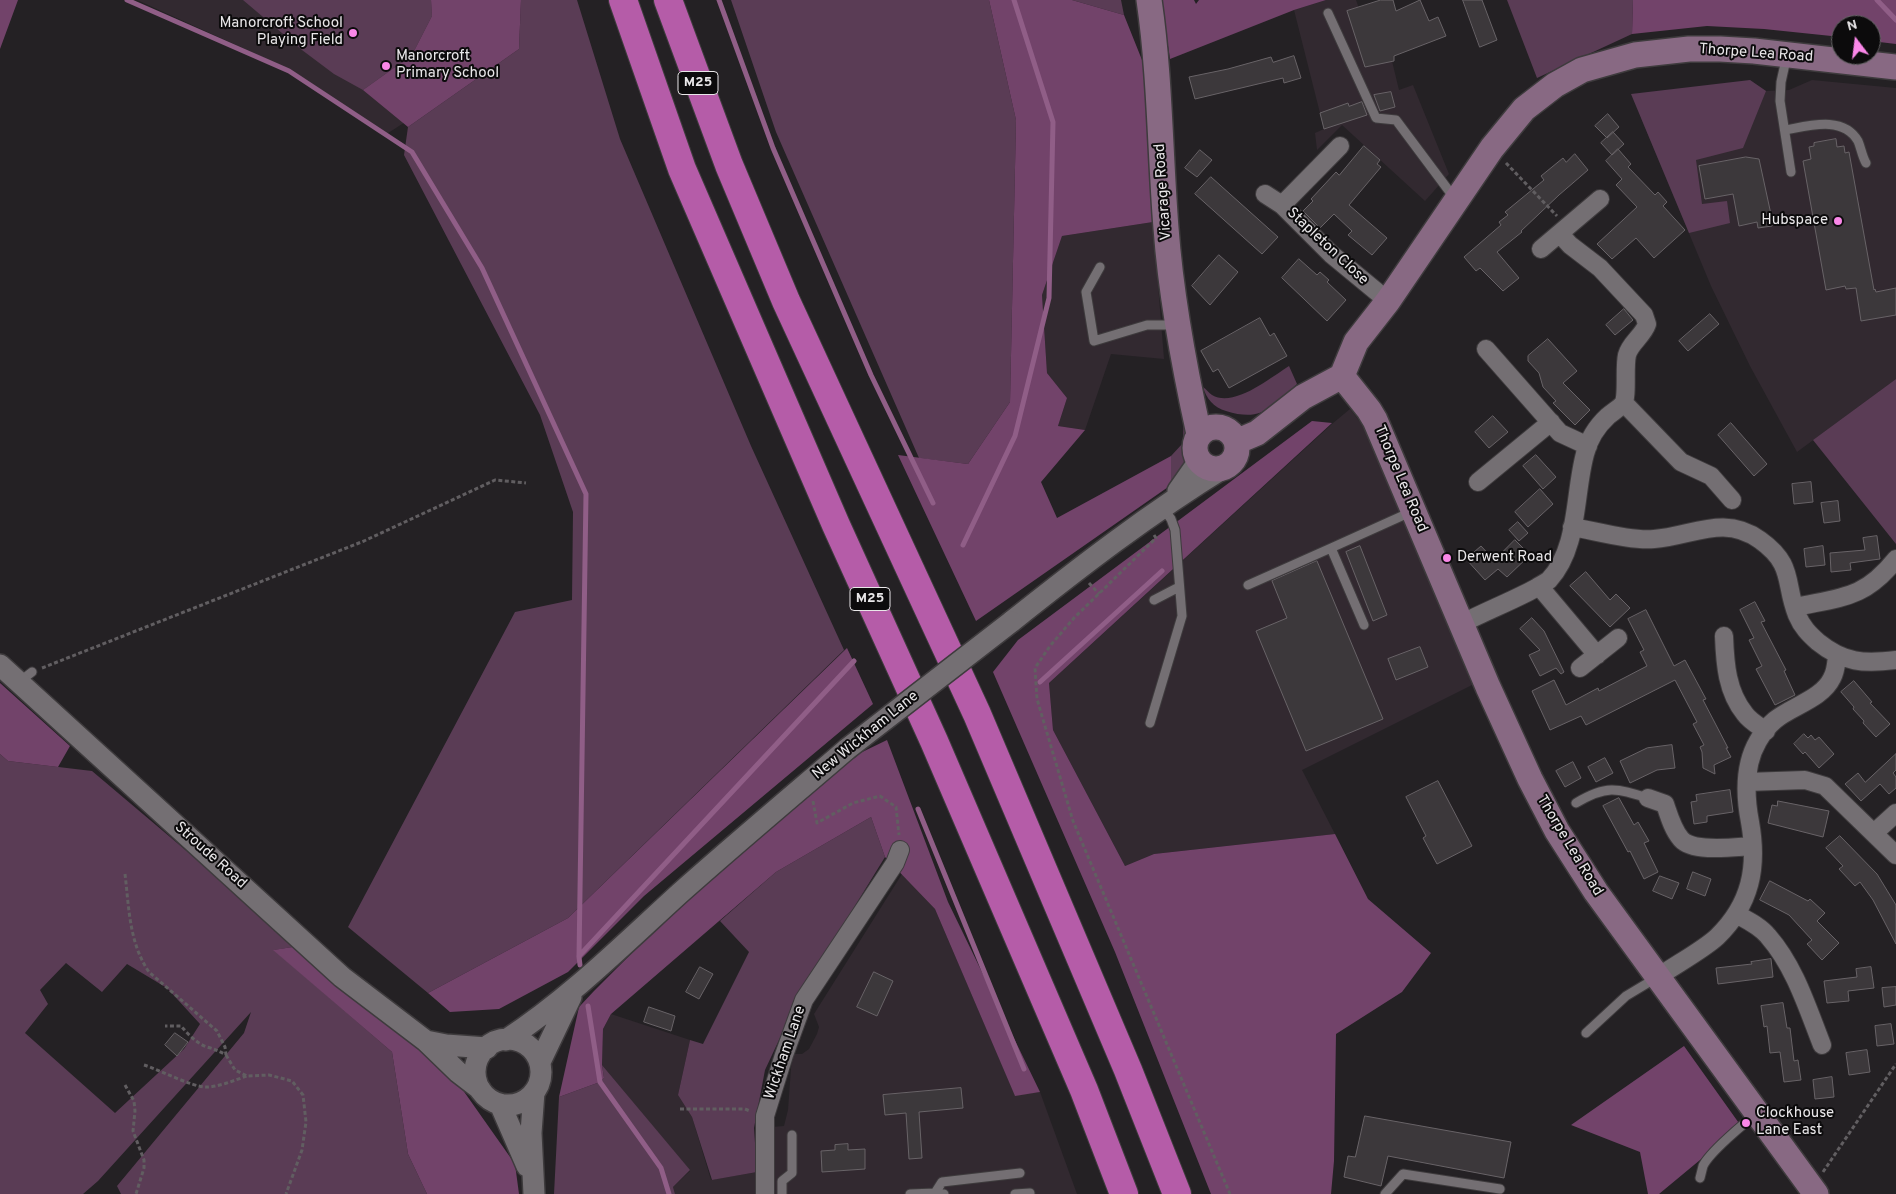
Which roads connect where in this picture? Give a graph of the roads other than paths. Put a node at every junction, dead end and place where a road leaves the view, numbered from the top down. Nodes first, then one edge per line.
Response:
1 (623, 0) edge
2 (668, 0) edge
3 (1149, 0) edge
4 (1328, 13) dead end
5 (1787, 55) junction
6 (1896, 68) edge
7 (1785, 130) junction
8 (1340, 146) dead end
9 (1866, 163) dead end
10 (1791, 172) dead end
11 (1265, 194) dead end
12 (1600, 199) dead end
13 (1456, 201) junction
14 (1282, 205) junction
15 (1564, 231) junction
16 (1540, 250) dead end
17 (1100, 267) dead end
18 (1388, 301) junction
19 (1178, 325) junction
20 (1486, 349) dead end
21 (1342, 376) junction
22 (1624, 403) junction
23 (1551, 422) junction
24 (1208, 430) junction
25 (1236, 442) junction
26 (1588, 446) junction
27 (1199, 462) junction
28 (1225, 467) junction
29 (1478, 482) dead end
30 (1732, 500) dead end
31 (1167, 504) junction
32 (1413, 511) junction
33 (1572, 527) junction
34 (1331, 548) junction
35 (1896, 558) edge
36 (1248, 585) dead end
37 (1539, 586) junction
38 (1179, 587) junction
39 (1154, 600) dead end
40 (1795, 607) junction
41 (1364, 624) dead end
42 (1461, 624) junction
43 (1724, 636) dead end
44 (1618, 638) dead end
45 (1597, 655) junction
46 (1837, 656) junction
47 (1896, 660) edge
48 (0, 665) edge
49 (1580, 668) dead end
50 (1150, 723) dead end
51 (1766, 731) junction
52 (1747, 782) junction
53 (1648, 798) joint
54 (1576, 803) dead end
55 (1896, 813) edge
56 (1874, 833) junction
57 (1752, 846) junction
58 (900, 850) road end
59 (1896, 855) edge
60 (1736, 914) junction
61 (1658, 977) junction
62 (576, 988) junction
63 (1586, 1033) dead end
64 (506, 1040) junction
65 (426, 1041) junction
66 (1822, 1045) dead end
67 (487, 1048) junction
68 (540, 1062) junction
69 (480, 1089) junction
70 (534, 1092) junction
71 (500, 1104) junction
72 (1757, 1114) junction
73 (792, 1134) dead end
74 (1020, 1174) dead end
75 (1700, 1178) dead end
76 (533, 1188) edge
77 (1500, 1189) dead end
78 (1814, 1191) edge
79 (940, 1193) edge
80 (1030, 1193) edge
81 (765, 1194) edge
82 (782, 1194) edge
83 (910, 1194) edge
84 (1015, 1194) edge
85 (1124, 1194) edge
86 (1177, 1194) edge
87 (1385, 1194) edge

1 - 85 highway, M25
2 - 86 highway, M25
3 - 19 main road, Vicarage Road
4 - 13 lane
5 - 6 main road, Thorpe Lea Road
5 - 7 lane
5 - 13 main road, Thorpe Lea Road
7 - 9 lane
7 - 10 lane
8 - 14 street
11 - 14 street, Stapleton Close
12 - 15 street
13 - 18 main road, Thorpe Lea Road
14 - 18 street, Stapleton Close
15 - 16 street
15 - 22 street
17 - 19 lane
18 - 21 main road, Thorpe Lea Road
19 - 24 main road, Vicarage Road
20 - 23 street
21 - 25 main road
21 - 32 main road, Thorpe Lea Road
22 - 26 street
22 - 30 street
23 - 26 street
23 - 29 street
24 - 25 main road
24 - 27 main road
25 - 28 main road
26 - 33 street
27 - 28 main road
27 - 31 street, New Wickham Lane
28 - 31 street, New Wickham Lane
31 - 38 lane
31 - 62 street, New Wickham Lane, bridge
32 - 34 lane
32 - 42 main road, Thorpe Lea Road
33 - 37 street
33 - 40 street
34 - 36 lane
34 - 41 lane
35 - 40 street
37 - 42 street
37 - 45 street
38 - 39 lane
38 - 50 lane
40 - 46 street
42 - 61 main road, Thorpe Lea Road
43 - 51 street
44 - 45 street
45 - 49 street
46 - 47 street
46 - 51 street
48 - 65 street, Stroude Road
51 - 52 street
52 - 56 street
52 - 57 street
53 - 54 lane
53 - 57 street
55 - 56 street
56 - 59 street
57 - 60 street
58 - 81 street, Wickham Lane
60 - 61 street
60 - 66 street
61 - 63 lane
61 - 72 main road, Thorpe Lea Road
62 - 64 street, New Wickham Lane
62 - 68 street, New Wickham Lane
64 - 67 street
64 - 68 street
65 - 67 street, Stroude Road
65 - 69 street, Stroude Road
67 - 69 street
68 - 70 street
69 - 71 street
70 - 71 street
70 - 76 street
71 - 76 street
72 - 75 lane
72 - 78 main road, Thorpe Lea Road
73 - 82 lane
74 - 79 lane
77 - 87 lane
79 - 83 lane
80 - 84 lane

